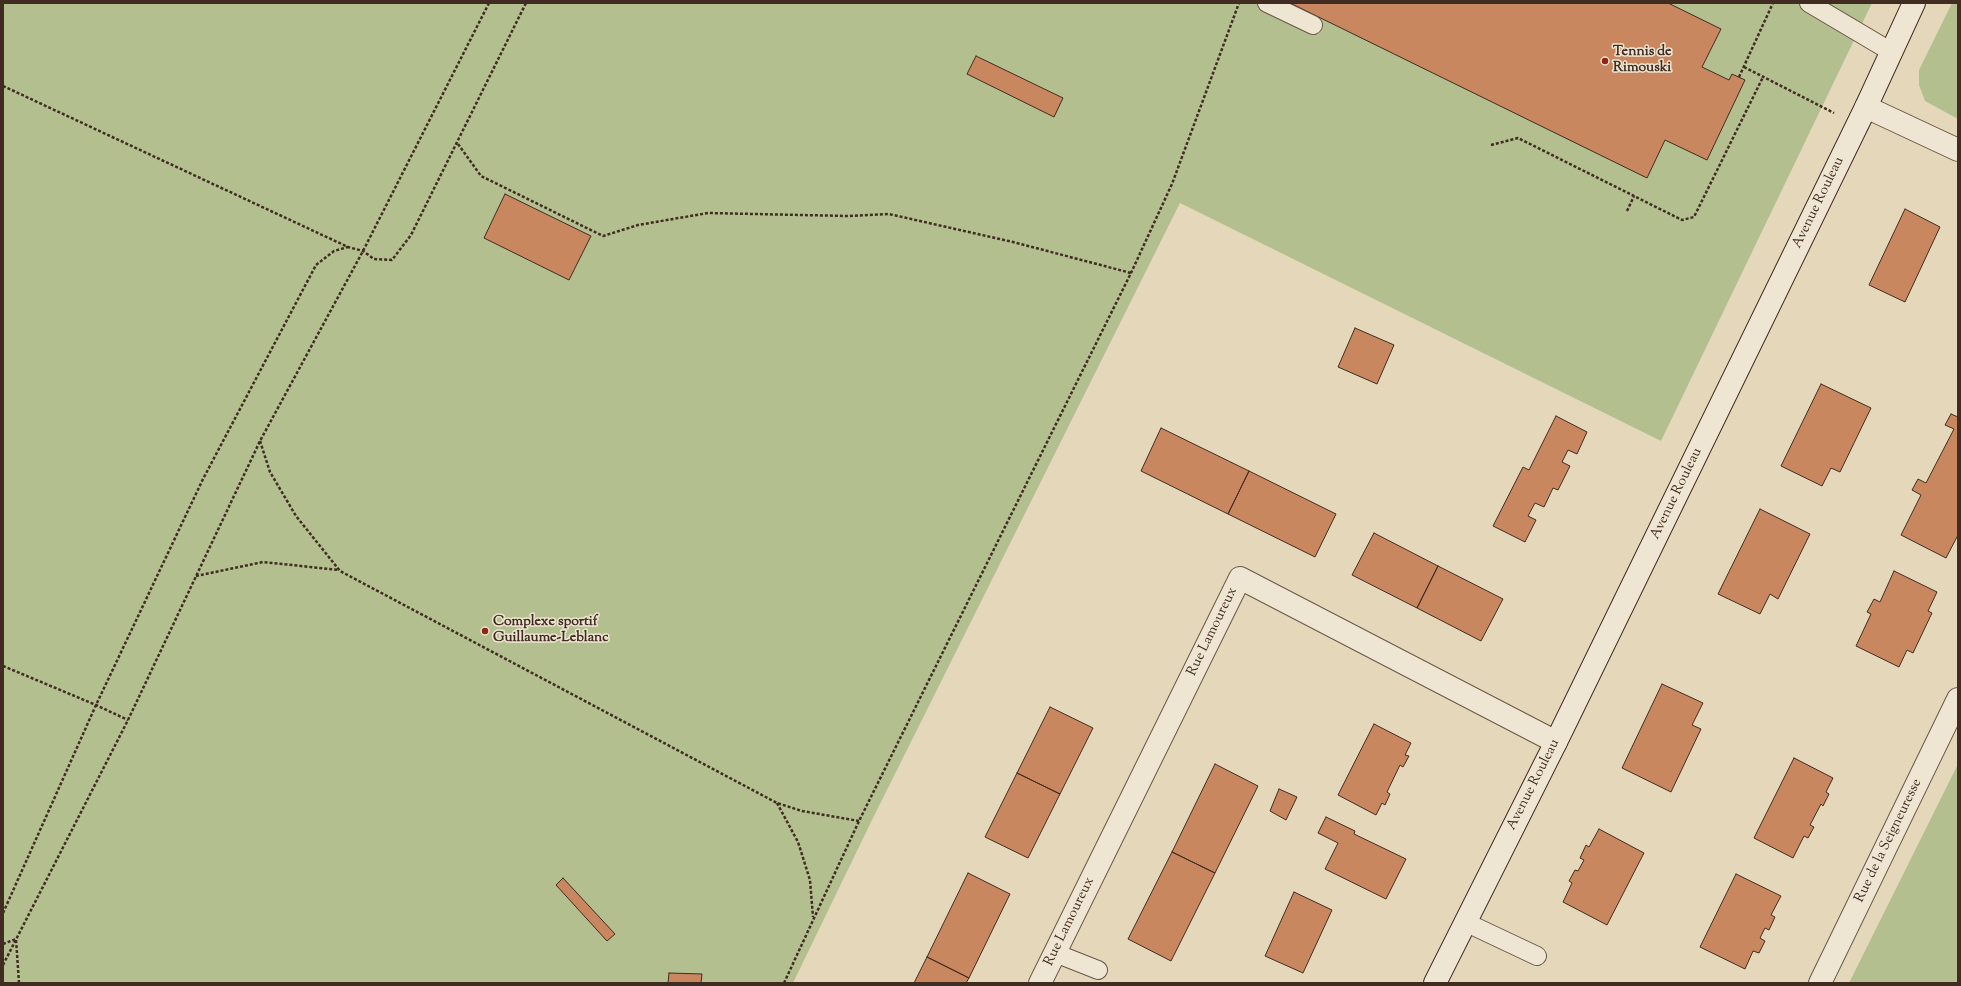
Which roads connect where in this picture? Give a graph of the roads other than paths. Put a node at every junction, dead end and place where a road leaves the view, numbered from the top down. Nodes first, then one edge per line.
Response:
1 (1267, 3) edge
2 (1809, 3) edge
3 (1914, 3) edge
4 (1313, 25) dead end
5 (1890, 51) junction
6 (1861, 116) junction
7 (1958, 150) edge
8 (1958, 699) edge
9 (1556, 742) junction
10 (1466, 922) junction
11 (1055, 953) junction
12 (1537, 956) dead end
13 (1098, 970) dead end
14 (1040, 983) edge
15 (1435, 983) edge
16 (1820, 983) edge

1 - 4 lane
2 - 5 lane
3 - 5 street, Avenue Rouleau
5 - 6 street, Avenue Rouleau
6 - 7 street
6 - 9 street, Avenue Rouleau
8 - 16 street, Rue de la Seigneuresse
9 - 10 street, Avenue Rouleau
9 - 11 street, Rue Lamoureux
10 - 12 lane
10 - 15 street, Avenue Rouleau
11 - 13 lane
11 - 14 street, Rue Lamoureux

